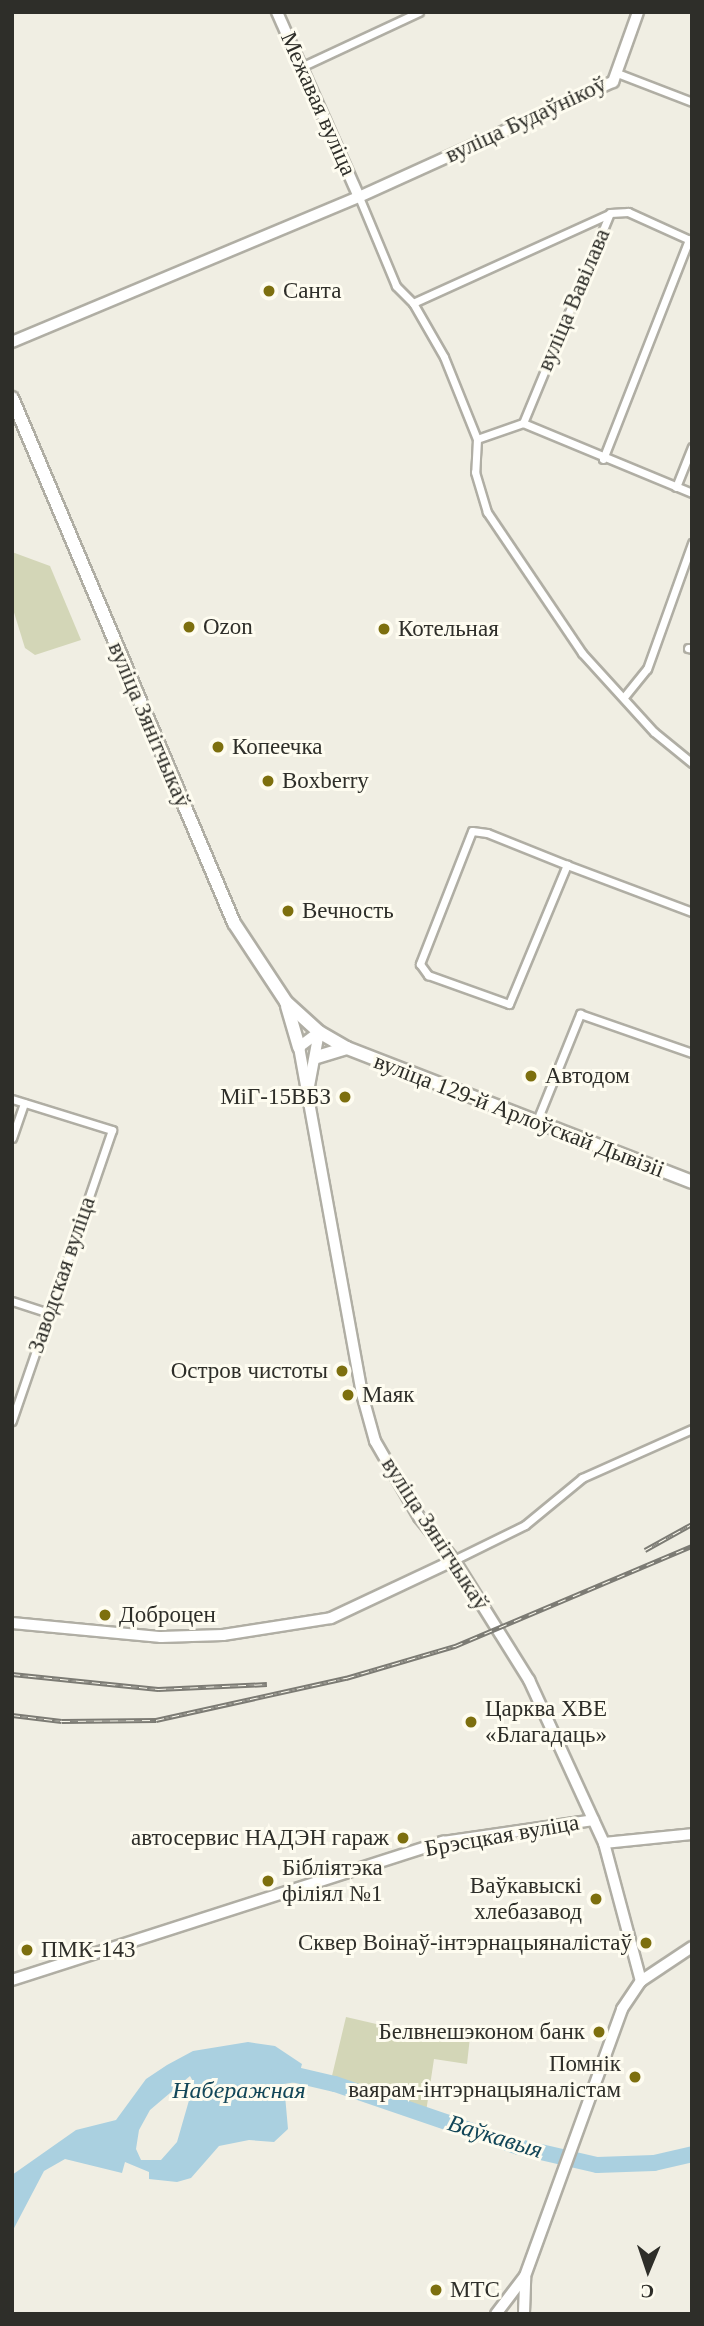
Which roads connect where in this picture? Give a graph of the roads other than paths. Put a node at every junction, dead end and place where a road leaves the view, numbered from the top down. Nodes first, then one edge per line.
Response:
1 (277, 12) edge
2 (419, 12) edge
3 (638, 12) edge
4 (403, 16) edge
5 (301, 66) junction
6 (617, 73) junction
7 (692, 102) edge
8 (359, 197) junction
9 (610, 213) junction
10 (690, 240) edge
11 (413, 303) junction
12 (12, 341) edge
13 (12, 398) edge
14 (523, 424) junction
15 (477, 439) junction
16 (692, 447) edge
17 (603, 459) junction
18 (676, 487) junction
19 (692, 493) edge
20 (692, 543) edge
21 (624, 697) junction
22 (692, 763) edge
23 (566, 865) junction
24 (692, 912) edge
25 (286, 1002) junction
26 (318, 1032) junction
27 (299, 1047) junction
28 (347, 1048) junction
29 (692, 1053) edge
30 (317, 1057) junction
31 (309, 1086) junction
32 (12, 1099) edge
33 (24, 1103) junction
34 (536, 1124) junction
35 (12, 1138) edge
36 (692, 1182) edge
37 (12, 1301) edge
38 (48, 1313) junction
39 (16, 1399) edge
40 (12, 1421) edge
41 (692, 1429) edge
42 (454, 1560) junction
43 (12, 1623) edge
44 (593, 1820) junction
45 (692, 1834) edge
46 (604, 1843) junction
47 (692, 1947) edge
48 (12, 1980) edge
49 (641, 1981) junction
50 (526, 2276) junction
51 (500, 2311) edge
52 (525, 2313) edge

1 - 5 street, Межавая вуліца
2 - 4 street
3 - 6 street
4 - 5 street
5 - 8 street, Межавая вуліца
6 - 7 street, вуліца Будаўнікоў
6 - 8 street, вуліца Будаўнікоў
8 - 11 street
8 - 12 street, вуліца Будаўнікоў
9 - 10 street, вуліца Вавілава
9 - 11 street
9 - 14 street, вуліца Вавілава
10 - 17 street
11 - 15 street
13 - 25 main road, вуліца Зянітчыкаў
14 - 15 street
14 - 17 street
15 - 21 street
16 - 18 street
17 - 18 street
18 - 19 street
20 - 21 street
21 - 22 street
23 - 23 street
23 - 24 street
25 - 26 main road, вуліца Зянітчыкаў
25 - 27 main road
26 - 27 street
26 - 28 main road, вуліца Зянітчыкаў
26 - 30 street
27 - 31 street, вуліца Зянітчыкаў
28 - 30 main road
28 - 34 main road, вуліца 129-й Арлоўскай Дывізіі
29 - 34 street
30 - 31 street
31 - 42 street, вуліца Зянітчыкаў
32 - 33 street
33 - 35 street
33 - 38 street, Заводская вуліца
34 - 36 main road, вуліца 129-й Арлоўскай Дывізіі
37 - 38 street
38 - 39 street, Заводская вуліца
39 - 40 street, Заводская вуліца
41 - 42 street
42 - 43 street
42 - 44 street, вуліца Зянітчыкаў
44 - 46 street, вуліца Зянітчыкаў
44 - 48 street, Брэсцкая вуліца
45 - 46 street, Брэсцкая вуліца
46 - 49 street, вуліца Зянітчыкаў
47 - 49 street
49 - 50 street
50 - 51 street
50 - 52 street
51 - 52 street

